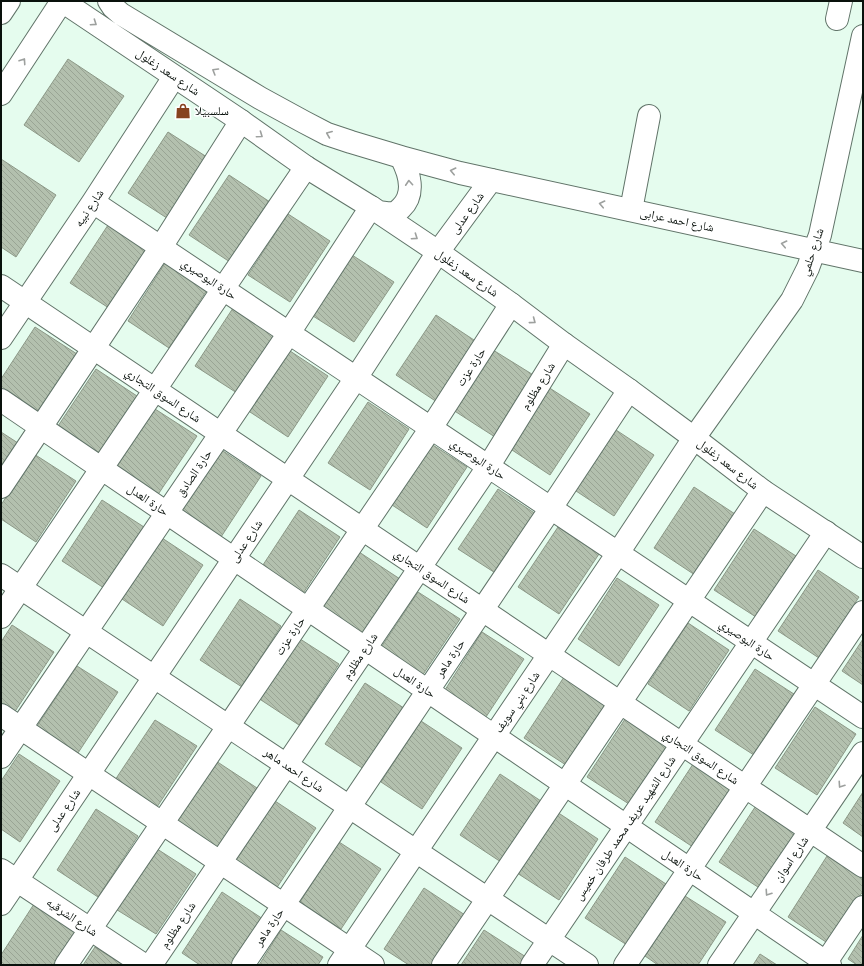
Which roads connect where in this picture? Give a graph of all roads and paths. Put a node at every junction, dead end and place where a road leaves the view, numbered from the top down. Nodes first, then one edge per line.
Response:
1 (9, 1) edge
2 (62, 1) edge
3 (109, 1) edge
4 (1, 13) edge
5 (863, 36) edge
6 (174, 77) junction
7 (1, 94) edge
8 (649, 116) dead end
9 (241, 121) junction
10 (401, 157) junction
11 (306, 167) junction
12 (491, 180) junction
13 (93, 202) junction
14 (374, 210) junction
15 (631, 210) junction
16 (161, 247) junction
17 (815, 250) junction
18 (438, 252) junction
19 (863, 261) edge
20 (1, 286) edge
21 (223, 289) junction
22 (26, 302) junction
23 (511, 304) junction
24 (289, 333) junction
25 (1, 338) edge
26 (564, 344) junction
27 (94, 348) junction
28 (356, 378) junction
29 (155, 389) junction
30 (629, 390) junction
31 (1, 400) edge
32 (41, 427) junction
33 (431, 428) junction
34 (221, 433) junction
35 (694, 438) junction
36 (488, 467) junction
37 (101, 468) junction
38 (288, 479) junction
39 (1, 487) edge
40 (763, 491) junction
41 (551, 508) junction
42 (167, 513) junction
43 (362, 528) junction
44 (826, 532) junction
45 (618, 553) junction
46 (863, 557) edge
47 (234, 559) junction
48 (420, 567) junction
49 (1, 575) edge
50 (21, 588) junction
51 (689, 601) junction
52 (308, 609) junction
53 (483, 610) junction
54 (863, 612) edge
55 (1, 617) edge
56 (86, 632) junction
57 (751, 642) junction
58 (365, 648) junction
59 (549, 654) junction
60 (154, 677) junction
61 (814, 685) junction
62 (428, 691) junction
63 (620, 702) junction
64 (1, 715) edge
65 (863, 717) edge
66 (228, 726) junction
67 (21, 728) junction
68 (494, 736) junction
69 (682, 744) junction
70 (863, 753) edge
71 (1, 757) edge
72 (286, 765) junction
73 (89, 774) junction
74 (565, 784) junction
75 (745, 787) junction
76 (350, 807) junction
77 (162, 823) junction
78 (626, 826) junction
79 (810, 830) junction
80 (416, 851) junction
81 (220, 862) junction
82 (863, 866) edge
83 (690, 869) junction
84 (9, 875) edge
85 (488, 899) junction
86 (1, 904) edge
87 (284, 905) junction
88 (863, 907) edge
89 (754, 913) junction
90 (90, 929) junction
91 (549, 940) junction
92 (344, 957) edge
93 (826, 964) edge
94 (66, 965) edge
95 (144, 965) edge
96 (151, 965) edge
97 (243, 965) edge
98 (373, 965) edge
99 (443, 965) edge
100 (532, 965) edge
101 (587, 965) edge
102 (625, 965) edge
103 (719, 965) edge

1 - 4 street
2 -> 6 street, شارع سعد زغلول
7 -> 2 street
10 -> 3 street, شارع سعد زغلول
5 - 17 street, شارع حلمي
6 - 9 street, شارع سعد زغلول
6 - 13 street, شارع نبيه
8 - 15 street
9 -> 11 street, شارع سعد زغلول
9 - 16 street
12 -> 10 street, شارع سعد زغلول
14 -> 10 street
11 - 14 street, شارع سعد زغلول
11 - 21 street
15 -> 12 street, شارع احمد عرابى
12 - 18 street, شارع عدلى
13 - 16 street, حارة البوصيري
13 - 22 street, شارع نبيه
14 -> 18 street, شارع سعد زغلول
14 - 24 street, حارة الصادق
17 -> 15 street, شارع احمد عرابى
16 - 21 street, حارة البوصيري
16 - 27 street
17 - 19 street, شارع احمد عرابى
17 - 35 street, شارع حلمي
18 - 23 street, شارع سعد زغلول
18 - 28 street, شارع عدلى
20 - 22 street, شارع السوق التجاري
21 - 24 street, حارة البوصيري
21 - 29 street
22 - 25 street, شارع نبيه
22 - 27 street, شارع السوق التجاري
23 -> 26 street, شارع سعد زغلول
23 - 33 street, حارة عزت
24 - 28 street, حارة البوصيري
24 - 34 street, حارة الصادق
26 - 30 street, شارع سعد زغلول
26 - 36 street, شارع مظلوم
27 - 29 street, شارع السوق التجاري
27 - 32 street
28 - 33 street, حارة البوصيري
28 - 38 street, شارع عدلى
29 - 34 street, شارع السوق التجاري
29 - 37 street
30 - 35 street, شارع سعد زغلول
30 - 41 street, حارة ماهر
31 - 32 street, حارة العدل
32 - 37 street, حارة العدل
32 - 39 street
33 - 36 street, حارة البوصيري
33 - 43 street, حارة عزت
34 - 38 street, شارع السوق التجاري
34 - 42 street, حارة الصادق
35 - 40 street, شارع سعد زغلول
35 - 45 street, شارع بني سويف
36 - 41 street, حارة البوصيري
36 - 48 street, شارع مظلوم
37 - 42 street, حارة العدل
37 - 50 street
38 - 43 street, شارع السوق التجاري
38 - 47 street, شارع عدلى
40 - 44 street, شارع سعد زغلول
40 - 51 street
41 - 45 street, حارة البوصيري
41 - 53 street, حارة ماهر
42 - 47 street, حارة العدل
42 - 56 street, حارة الصادق
43 - 48 street, شارع السوق التجاري
43 - 52 street, حارة عزت
44 - 46 street, شارع سعد زغلول
44 - 57 street, شارع الشهيد عريف محمد طرفان خميس
45 - 51 street, حارة البوصيري
45 - 59 street, شارع بني سويف
47 - 52 street, حارة العدل
47 - 60 street, شارع عدلى
48 - 53 street, شارع السوق التجاري
48 - 58 street, شارع مظلوم
49 - 50 street, شارع احمد ماهر
50 - 55 street
50 - 56 street, شارع احمد ماهر
51 - 57 street, حارة البوصيري
51 - 63 street
52 - 58 street, حارة العدل
52 - 66 street, حارة عزت
53 - 59 street, شارع السوق التجاري
53 - 62 street, حارة ماهر
54 - 61 street
56 - 60 street, شارع احمد ماهر
56 - 67 street, حارة الصادق
57 - 61 street, حارة البوصيري
57 - 69 street, شارع الشهيد عريف محمد طرفان خميس
58 - 62 street, حارة العدل
58 - 72 street, شارع مظلوم
59 - 63 street, شارع السوق التجاري
59 - 68 street, شارع بني سويف
60 - 66 street, شارع احمد ماهر
60 - 73 street, شارع عدلى
61 - 65 street, حارة البوصيري
61 - 75 street
62 - 68 street, حارة العدل
62 - 76 street, حارة ماهر
63 - 69 street, شارع السوق التجاري
63 - 74 street
64 - 67 street
66 - 72 street, شارع احمد ماهر
66 - 77 street, حارة عزت
67 - 71 street, حارة الصادق
67 - 73 street
68 - 74 street, حارة العدل
68 - 80 street, شارع بني سويف
69 - 75 street, شارع السوق التجاري
69 - 78 street, شارع الشهيد عريف محمد طرفان خميس
70 -> 79 street, شارع اسوان
72 - 76 street, شارع احمد ماهر
72 - 81 street, شارع مظلوم
73 - 77 street
73 - 84 street, شارع عدلى
74 - 78 street, حارة العدل
74 - 85 street
75 - 79 street, شارع السوق التجاري
75 - 83 street
76 - 80 street, شارع احمد ماهر
76 - 87 street, حارة ماهر
77 - 81 street
77 - 90 street, حارة عزت
78 - 83 street, حارة العدل
78 - 91 street, شارع الشهيد عريف محمد طرفان خميس
79 - 82 street, شارع السوق التجاري
79 -> 89 street, شارع اسوان
80 - 85 street, شارع احمد ماهر
80 - 92 street, شارع بني سويف
81 - 87 street
81 - 96 street, شارع مظلوم
83 - 89 street, حارة العدل
83 - 102 street
84 - 86 street, شارع عدلى
84 - 90 street, شارع الشرقيه
85 - 91 street, شارع احمد ماهر
85 - 99 street
87 - 92 street
87 - 97 street, حارة ماهر
88 - 93 street
89 - 93 street, حارة العدل
89 - 103 street, شارع اسوان
90 - 94 street, حارة عزت
90 - 95 street, شارع الشرقيه
91 - 100 street, شارع الشهيد عريف محمد طرفان خميس
91 - 101 street, شارع احمد ماهر
92 - 98 street

